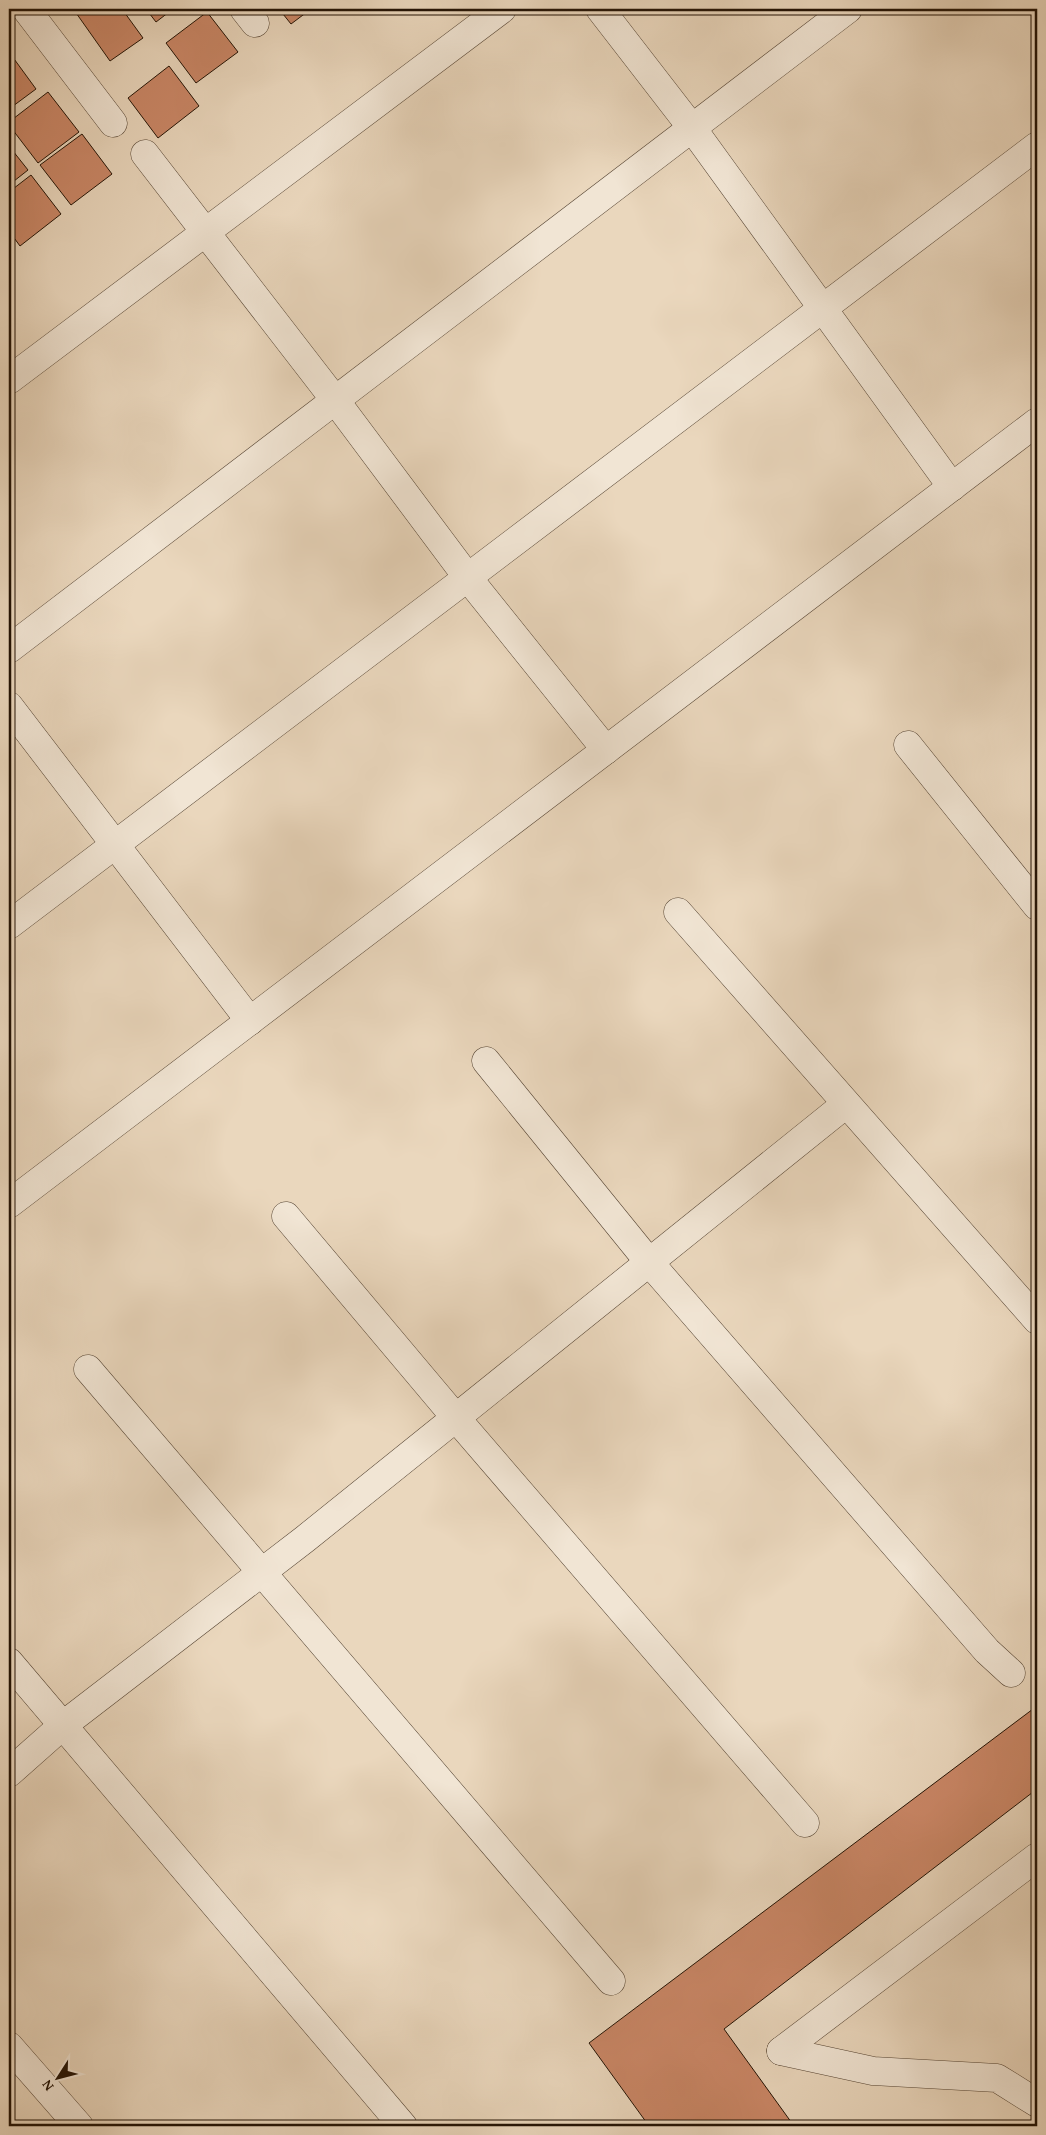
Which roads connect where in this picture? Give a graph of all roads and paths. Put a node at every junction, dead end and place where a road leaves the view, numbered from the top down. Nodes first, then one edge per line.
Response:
1 (26, 9) edge
2 (502, 9) edge
3 (600, 9) edge
4 (848, 9) edge
5 (113, 122) dead end
6 (692, 128) junction
7 (1037, 146) edge
8 (144, 154) dead end
9 (205, 232) junction
10 (823, 309) junction
11 (9, 380) edge
12 (335, 400) junction
13 (1037, 422) edge
14 (952, 487) junction
15 (468, 578) junction
16 (9, 650) edge
17 (9, 706) edge
18 (908, 745) dead end
19 (606, 750) junction
20 (114, 845) junction
21 (1037, 906) edge
22 (678, 912) dead end
23 (9, 925) edge
24 (250, 1021) junction
25 (486, 1061) dead end
26 (846, 1104) junction
27 (9, 1204) edge
28 (286, 1216) dead end
29 (649, 1262) junction
30 (1037, 1320) edge
31 (88, 1369) dead end
32 (456, 1418) junction
33 (262, 1572) junction
34 (9, 1662) edge
35 (1011, 1673) dead end
36 (62, 1726) junction
37 (9, 1772) edge
38 (805, 1823) dead end
39 (1037, 1857) edge
40 (610, 1981) dead end
41 (9, 2046) edge
42 (1037, 2103) edge
43 (79, 2126) edge
44 (403, 2126) edge

1 - 5 street
2 - 9 street
3 - 6 street
4 - 6 street
6 - 10 street
6 - 12 street
7 - 10 street
8 - 9 street
9 - 11 street
9 - 12 street
10 - 14 street
10 - 15 street
12 - 15 street
12 - 16 street
13 - 14 street
14 - 19 street
15 - 19 street
15 - 20 street
17 - 20 street
18 - 21 street
19 - 24 street
20 - 23 street
20 - 24 street
22 - 26 street
24 - 27 street
25 - 29 street
26 - 29 street
26 - 30 street
28 - 32 street
29 - 32 street
29 - 35 street
31 - 33 street
32 - 33 street
32 - 38 street
33 - 36 street
33 - 40 street
34 - 36 street
36 - 37 street
36 - 44 street
39 - 42 street
41 - 43 street

